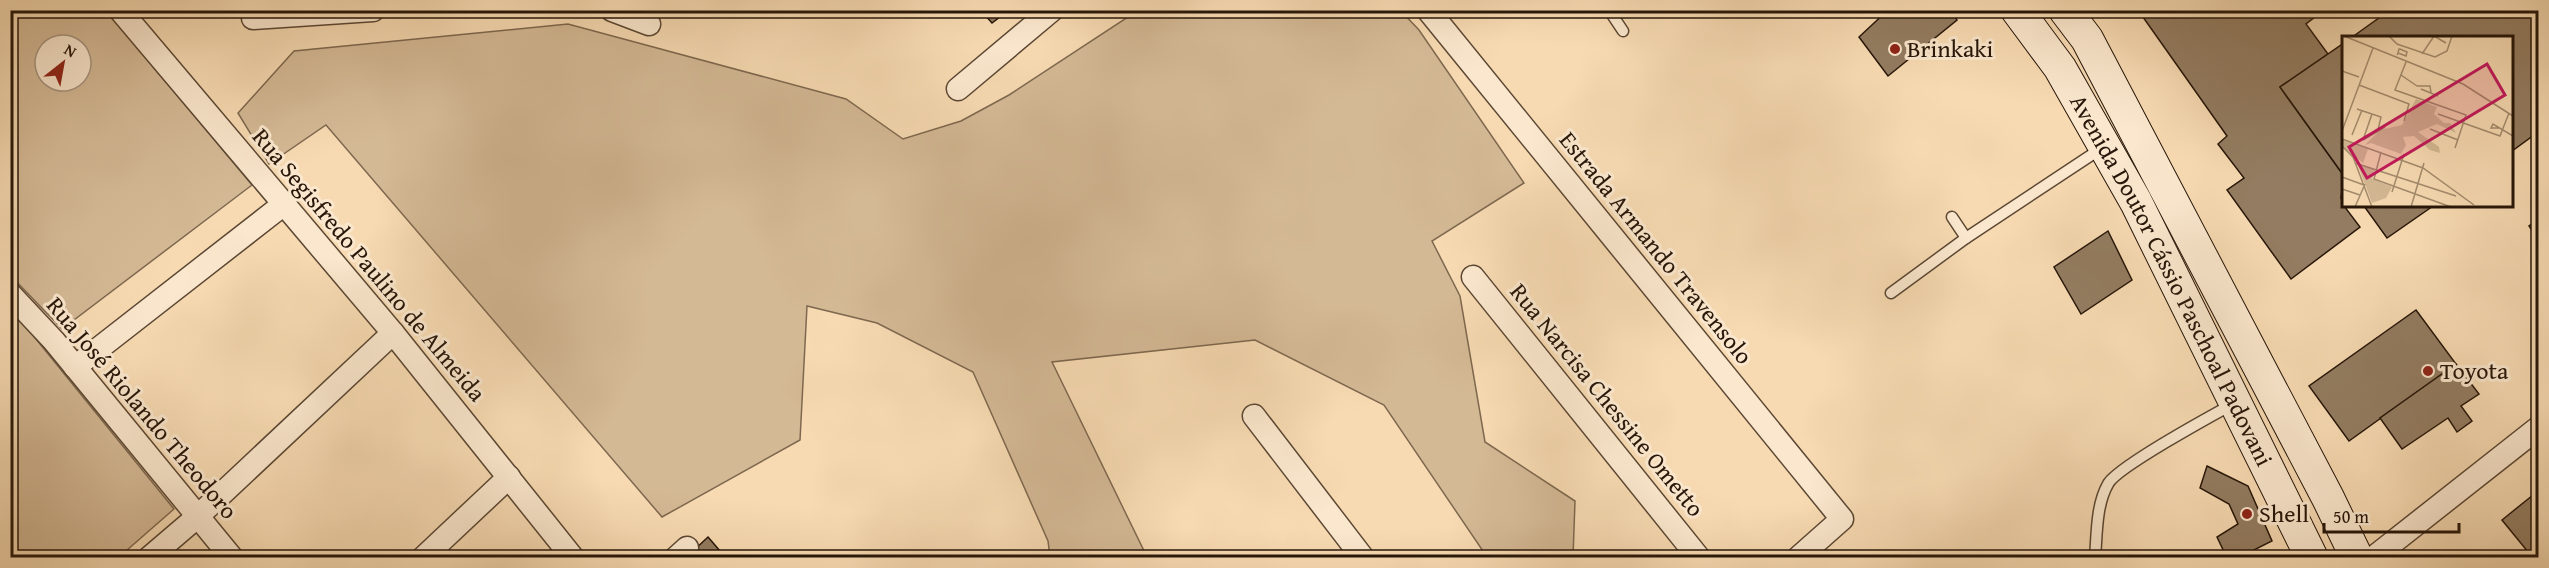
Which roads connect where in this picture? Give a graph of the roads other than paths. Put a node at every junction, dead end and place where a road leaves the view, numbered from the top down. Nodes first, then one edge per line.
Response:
1 (120, 10) edge
2 (373, 10) edge
3 (612, 10) edge
4 (1052, 10) edge
5 (1428, 10) edge
6 (1609, 10) edge
7 (2017, 10) edge
8 (2065, 10) edge
9 (340, 11) edge
10 (258, 14) edge
11 (649, 24) dead end
12 (1623, 32) dead end
13 (958, 89) dead end
14 (2105, 146) junction
15 (284, 204) junction
16 (1952, 217) dead end
17 (2148, 227) junction
18 (1966, 238) junction
19 (1473, 277) dead end
20 (2216, 285) junction
21 (1891, 293) dead end
22 (10, 294) edge
23 (393, 333) junction
24 (75, 367) junction
25 (2236, 402) junction
26 (1254, 416) dead end
27 (2538, 428) edge
28 (509, 477) junction
29 (197, 517) junction
30 (2294, 521) junction
31 (149, 558) edge
32 (232, 558) edge
33 (423, 558) edge
34 (573, 558) edge
35 (1363, 558) edge
36 (1699, 558) edge
37 (1798, 558) edge
38 (2095, 558) edge
39 (2312, 558) edge
40 (2325, 558) edge
41 (2357, 558) edge
42 (2373, 558) edge

1 - 15 street, Rua Segisfredo Paulino de Almeida
2 - 9 street
3 - 11 street
4 - 13 street
5 - 37 street, Estrada Armando Travensolo
6 - 12 lane
7 - 14 main road, Avenida Doutor Cássio Paschoal Padovani
8 - 20 main road, Avenida Doutor Cássio Paschoal Padovani
9 - 10 street
14 - 17 main road, Avenida Doutor Cássio Paschoal Padovani
14 - 18 lane
15 - 23 street, Rua Segisfredo Paulino de Almeida
15 - 24 street
16 - 18 lane
17 - 20 main road
17 - 25 main road, Avenida Doutor Cássio Paschoal Padovani
18 - 21 lane
19 - 36 street, Rua Narcisa Chessine Ometto
20 - 41 main road, Avenida Doutor Cássio Paschoal Padovani
22 - 24 street, Rua José Riolando Theodoro
23 - 28 street, Rua Segisfredo Paulino de Almeida
23 - 29 street
24 - 29 street, Rua José Riolando Theodoro
25 - 30 main road, Avenida Doutor Cássio Paschoal Padovani
25 - 38 lane
26 - 35 street
27 - 42 street
28 - 33 street
28 - 34 street, Rua Segisfredo Paulino de Almeida
29 - 31 street
29 - 32 street, Rua José Riolando Theodoro
30 - 39 main road, Avenida Doutor Cássio Paschoal Padovani
30 - 40 main road

